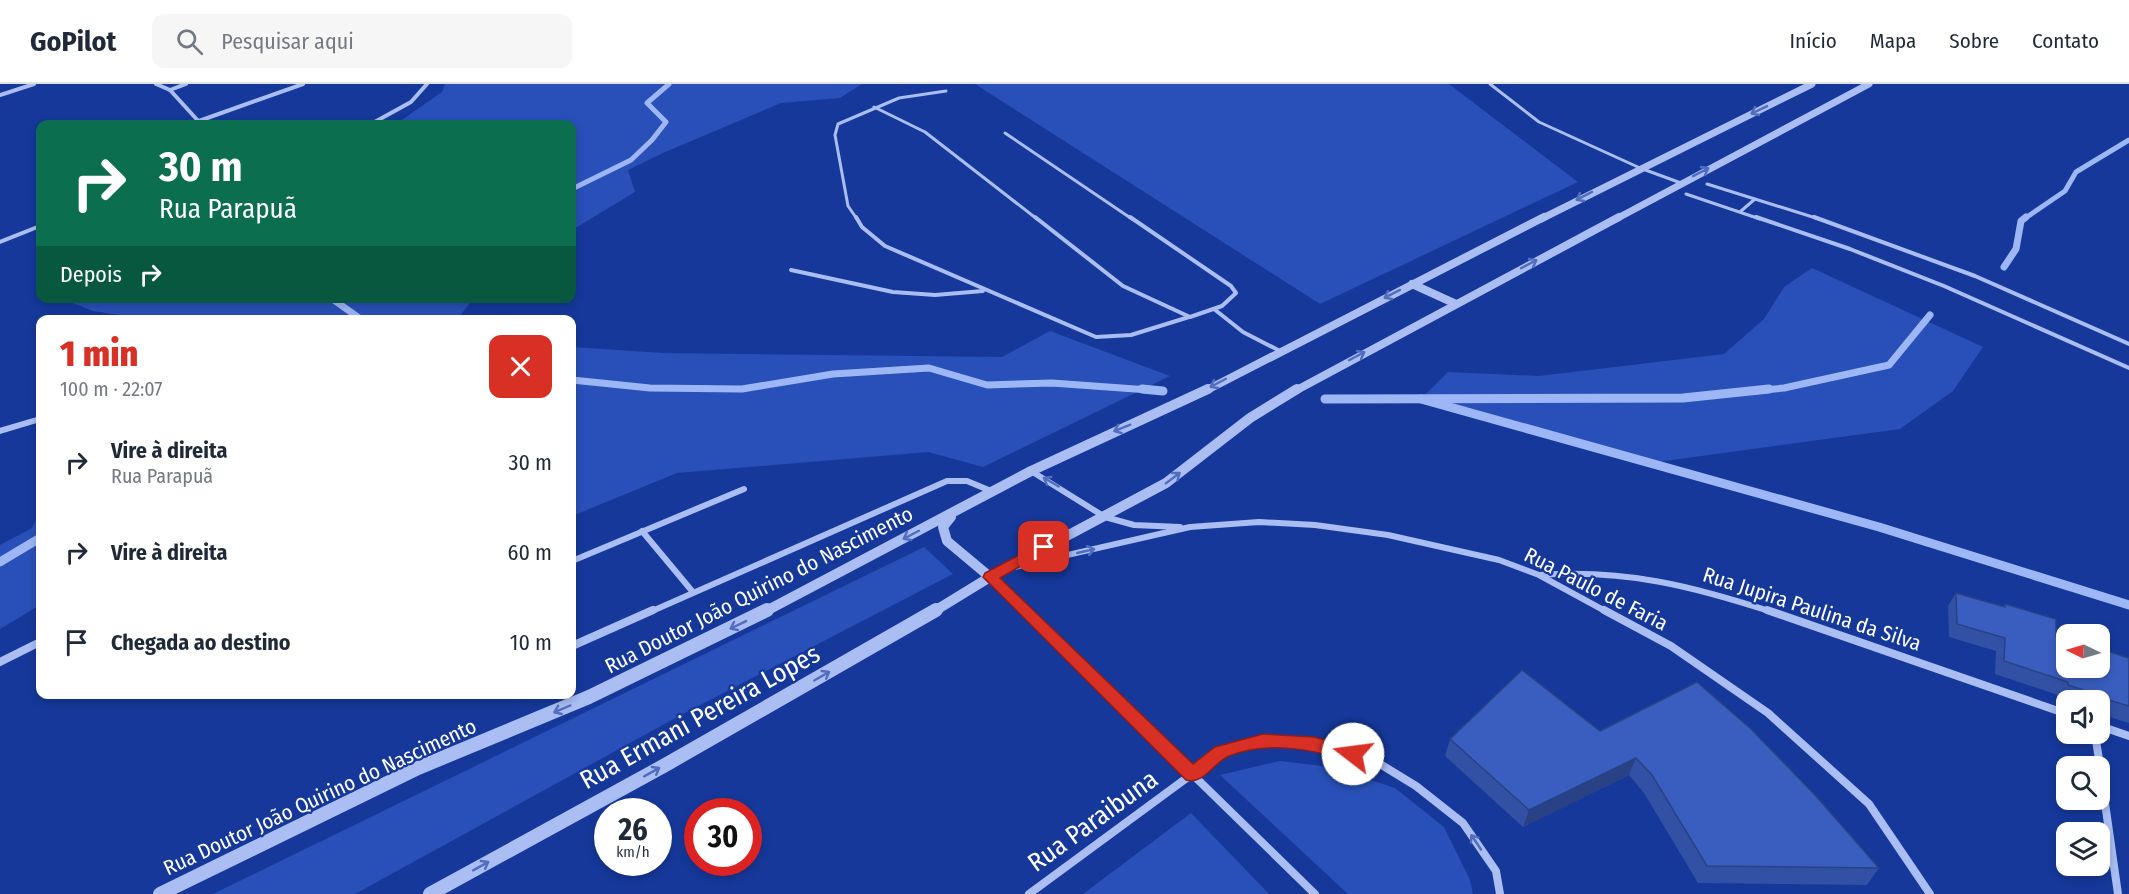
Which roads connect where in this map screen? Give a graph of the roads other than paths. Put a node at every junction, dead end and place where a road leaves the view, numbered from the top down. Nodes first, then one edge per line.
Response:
1 (34, 84) edge
2 (156, 84) edge
3 (186, 84) edge
4 (303, 84) edge
5 (427, 84) edge
6 (1490, 84) edge
7 (1812, 84) edge
8 (1869, 84) edge
9 (170, 90) junction
10 (946, 91) dead end
11 (0, 94) edge
12 (874, 108) junction
13 (197, 120) edge
14 (208, 120) edge
15 (379, 120) edge
16 (1005, 133) dead end
17 (1640, 168) junction
18 (1681, 183) junction
19 (1707, 184) dead end
20 (1686, 194) dead end
21 (1755, 199) junction
22 (1741, 211) junction
23 (36, 228) edge
24 (0, 242) edge
25 (791, 270) dead end
26 (1412, 284) junction
27 (986, 290) junction
28 (1456, 304) junction
29 (1214, 309) junction
30 (1190, 317) junction
31 (2129, 344) edge
32 (1280, 351) junction
33 (2129, 369) edge
34 (36, 420) edge
35 (0, 431) edge
36 (1031, 471) junction
37 (744, 489) dead end
38 (991, 492) junction
39 (957, 512) junction
40 (1105, 517) junction
41 (1190, 527) junction
42 (642, 531) junction
43 (576, 559) edge
44 (1008, 568) junction
45 (1539, 576) junction
46 (990, 577) junction
47 (692, 591) junction
48 (36, 644) edge
49 (576, 644) edge
50 (0, 662) edge
51 (2056, 710) edge
52 (2110, 729) edge
53 (2129, 736) edge
54 (1193, 774) junction
55 (2106, 810) edge
56 (160, 894) edge
57 (430, 894) edge
58 (1029, 894) edge
59 (1315, 894) edge
60 (1500, 894) edge
61 (1930, 894) edge
62 (2118, 894) edge

1 - 11 street
2 - 9 street
3 - 9 street
4 - 14 street
5 - 15 street
6 - 17 lane
7 -> 17 street, Rua Doutor João Quirino do Nascimento
18 -> 8 street, Rua Ermani Pereira Lopes
9 - 13 street
10 - 12 lane
12 - 27 lane
12 - 30 lane
16 - 29 lane
17 - 18 lane
17 -> 26 street, Rua Doutor João Quirino do Nascimento
28 -> 18 street, Rua Ermani Pereira Lopes
19 - 21 lane
20 - 22 lane
21 - 22 lane
21 - 31 lane
22 - 33 lane
23 - 24 lane
25 - 27 lane
26 - 28 street
26 -> 32 street, Rua Doutor João Quirino do Nascimento
27 - 30 lane
40 -> 28 street, Rua Ermani Pereira Lopes
29 - 30 lane
29 - 32 lane
32 -> 36 street, Rua Doutor João Quirino do Nascimento
34 - 35 street
36 - 38 street, Rua Doutor João Quirino do Nascimento
40 -> 36 street
37 - 42 street
38 - 39 street, Rua Doutor João Quirino do Nascimento
38 - 47 street
39 - 46 street
39 -> 56 street, Rua Doutor João Quirino do Nascimento
40 - 41 street
40 - 44 street, Rua Ermani Pereira Lopes
44 -> 41 street, Rua Paulo de Faria
41 - 45 street, Rua Paulo de Faria
42 - 43 street
42 - 47 street
44 - 46 street, Rua Ermani Pereira Lopes
45 - 51 street, Rua Jupira Paulina da Silva
45 - 61 street, Rua Paulo de Faria
46 - 54 street
57 -> 46 street, Rua Ermani Pereira Lopes
47 - 49 street
48 - 50 street
52 - 53 street
54 - 58 street, Rua Paraibuna
54 - 59 street
60 -> 54 street, Rua Paraibuna
55 - 62 street

